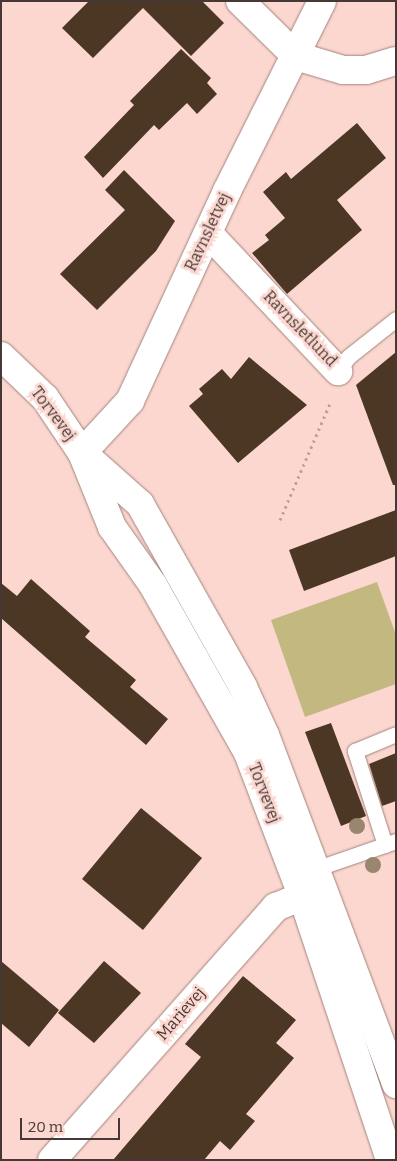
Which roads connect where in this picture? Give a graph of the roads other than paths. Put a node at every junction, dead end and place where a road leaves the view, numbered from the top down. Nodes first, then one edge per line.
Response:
1 (240, 1) edge
2 (322, 1) edge
3 (296, 56) junction
4 (396, 61) edge
5 (208, 233) junction
6 (396, 319) edge
7 (1, 356) edge
8 (338, 371) joint
9 (82, 453) junction
10 (396, 734) edge
11 (390, 843) edge
12 (313, 884) junction
13 (396, 1084) edge
14 (52, 1160) edge
15 (390, 1160) edge

1 - 3 street
2 - 3 street, Ravnsletvej
3 - 4 street
3 - 5 street, Ravnsletvej
5 - 8 street, Ravnsletlund
5 - 9 street, Ravnsletvej
6 - 8 lane, Ravnsletlund
7 - 9 street, Torvevej
9 - 12 street, Torvevej
10 - 11 lane
11 - 12 lane
12 - 13 street, Torvevej
12 - 14 street, Marievej
12 - 15 street, Torvevej

